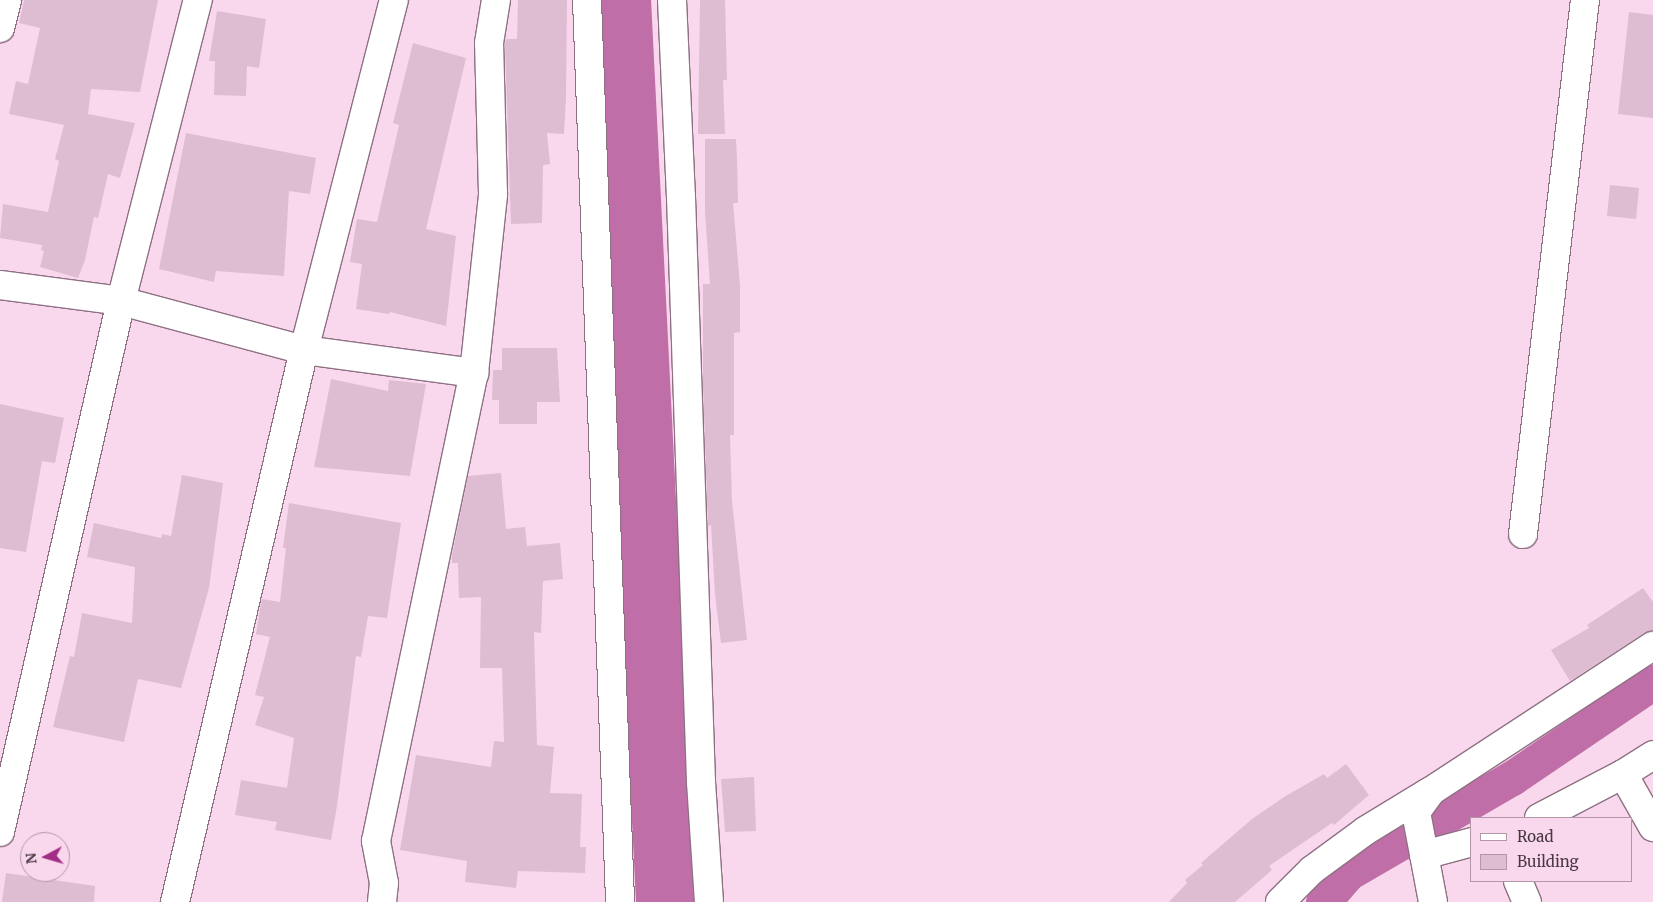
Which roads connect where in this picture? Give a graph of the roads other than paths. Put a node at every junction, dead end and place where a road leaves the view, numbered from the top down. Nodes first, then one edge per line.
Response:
1 (7, 0) edge
2 (198, 0) edge
3 (394, 0) edge
4 (496, 0) edge
5 (587, 0) edge
6 (672, 0) edge
7 (1585, 0) edge
8 (0, 28) edge
9 (0, 285) edge
10 (121, 301) junction
11 (304, 350) junction
12 (474, 373) junction
13 (1523, 534) dead end
14 (1653, 646) edge
15 (1653, 755) edge
16 (1624, 774) junction
17 (1424, 801) junction
18 (1541, 817) edge
19 (1653, 827) edge
20 (0, 832) edge
21 (1470, 842) edge
22 (1422, 848) junction
23 (1518, 882) edge
24 (176, 902) edge
25 (382, 902) edge
26 (620, 902) edge
27 (709, 902) edge
28 (1280, 902) edge
29 (1433, 902) edge
30 (1527, 902) edge

1 - 8 street
2 - 10 street
3 - 11 street
4 - 12 street
5 - 26 street
6 - 27 street
7 - 13 street
9 - 10 street
10 - 11 street
10 - 20 street
11 - 12 street
11 - 24 street
12 - 25 street
14 - 17 street
15 - 16 street
16 - 18 street
16 - 19 street
17 - 22 street
17 - 28 street
21 - 22 street
22 - 29 street
23 - 30 street

